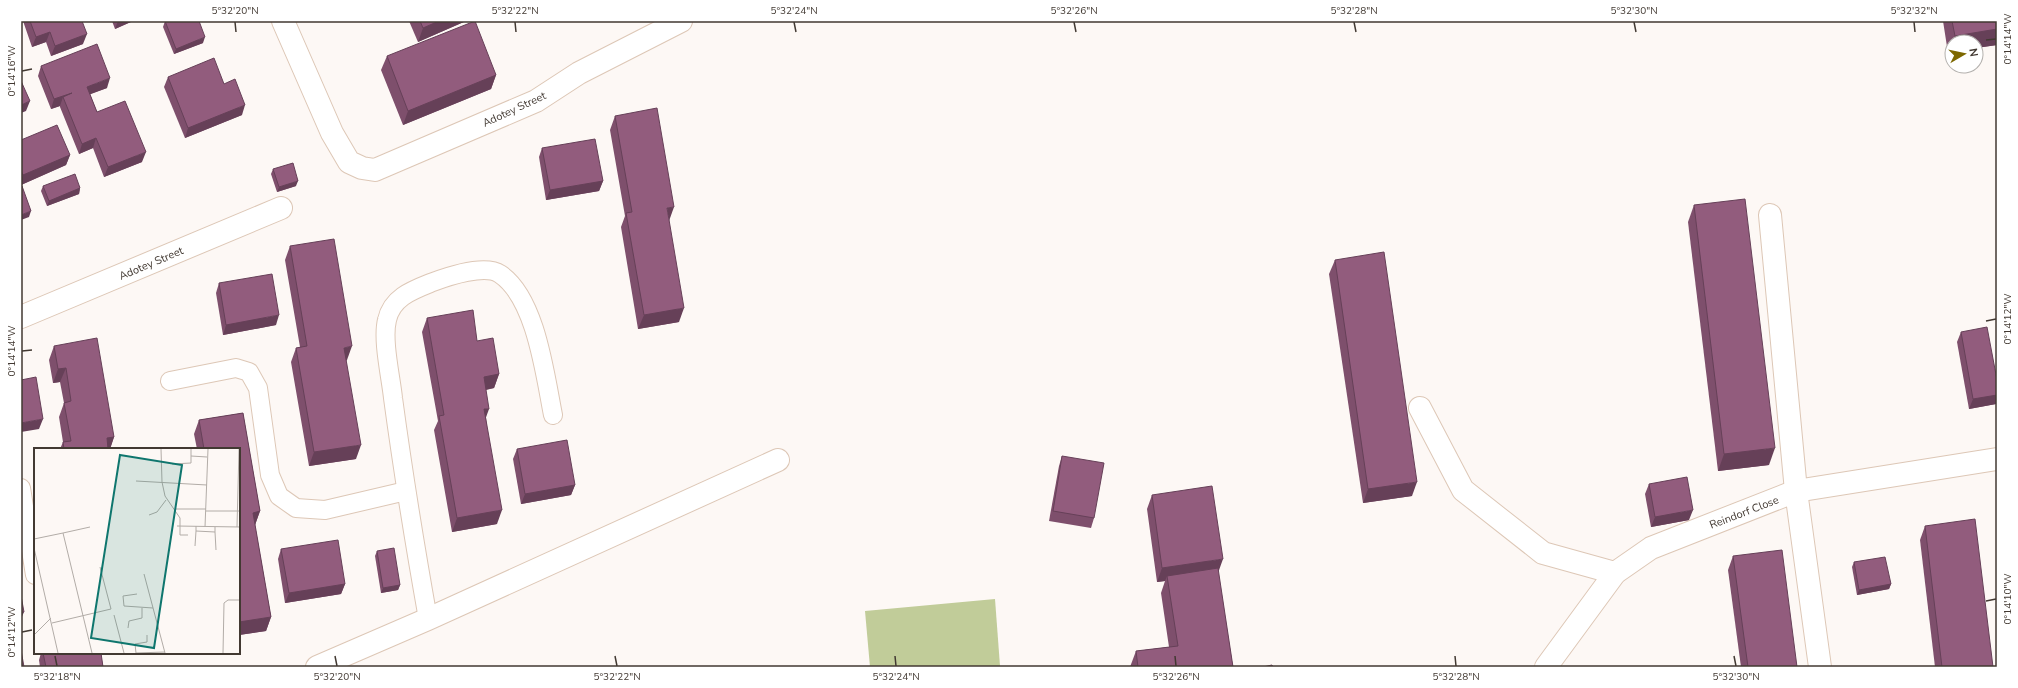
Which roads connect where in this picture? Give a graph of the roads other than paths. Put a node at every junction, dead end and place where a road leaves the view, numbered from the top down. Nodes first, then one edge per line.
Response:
1 (283, 21) edge
2 (681, 21) edge
3 (281, 208) dead end
4 (1770, 215) dead end
5 (21, 317) edge
6 (170, 380) dead end
7 (1420, 408) dead end
8 (553, 415) dead end
9 (1997, 458) edge
10 (778, 460) dead end
11 (21, 488) edge
12 (406, 491) junction
13 (1796, 491) junction
14 (34, 568) edge
15 (1615, 572) junction
16 (428, 619) junction
17 (317, 667) edge
18 (1546, 667) edge
19 (1820, 667) edge

1 - 2 street, Adotey Street
3 - 5 street, Adotey Street
4 - 13 street
6 - 12 lane
7 - 15 street
8 - 12 lane
9 - 13 street, Reindorf Close
10 - 16 street
11 - 14 lane
12 - 16 lane
13 - 15 street, Reindorf Close
13 - 19 street
15 - 18 street, Reindorf Close
16 - 17 street

